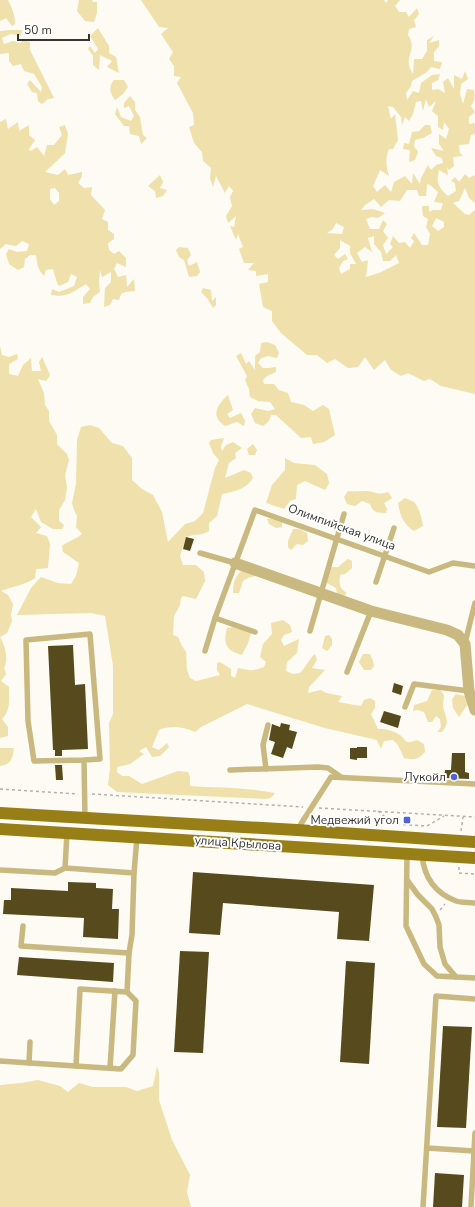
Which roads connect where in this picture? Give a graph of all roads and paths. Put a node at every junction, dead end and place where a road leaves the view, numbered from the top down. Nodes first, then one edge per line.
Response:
1 (344, 514) dead end
2 (394, 528) dead end
3 (336, 539) junction
4 (200, 553) dead end
5 (384, 556) junction
6 (236, 563) junction
7 (475, 566) edge
8 (376, 582) dead end
9 (320, 594) junction
10 (475, 603) edge
11 (371, 610) junction
12 (215, 618) junction
13 (310, 631) dead end
14 (255, 632) dead end
15 (465, 644) junction
16 (205, 652) dead end
17 (347, 672) dead end
18 (470, 691) junction
19 (405, 707) dead end
20 (475, 710) edge
21 (268, 725) dead end
22 (84, 760) junction
23 (266, 769) junction
24 (230, 770) dead end
25 (341, 778) junction
26 (475, 784) edge
27 (0, 789) edge
28 (85, 794) junction
29 (312, 807) junction
30 (378, 811) junction
31 (0, 813) edge
32 (445, 815) junction
33 (475, 817) edge
34 (85, 818) junction
35 (0, 829) edge
36 (297, 830) junction
37 (67, 833) junction
38 (84, 834) junction
39 (137, 837) junction
40 (475, 842) edge
41 (407, 854) junction
42 (422, 855) junction
43 (475, 858) edge
44 (65, 868) junction
45 (0, 870) edge
46 (134, 873) junction
47 (459, 873) dead end
48 (475, 874) edge
49 (407, 880) junction
50 (449, 898) junction
51 (475, 903) edge
52 (436, 917) junction
53 (23, 926) dead end
54 (129, 953) junction
55 (456, 977) junction
56 (475, 978) edge
57 (115, 991) junction
58 (127, 992) junction
59 (475, 999) edge
60 (30, 1042) dead end
61 (0, 1061) edge
62 (29, 1063) junction
63 (76, 1066) junction
64 (110, 1068) junction
65 (475, 1133) edge
66 (427, 1148) junction
67 (474, 1151) junction
68 (423, 1207) edge
69 (471, 1207) edge

1 - 3 lane
2 - 5 lane
3 - 5 lane, Олимпийская улица
3 - 6 lane, Олимпийская улица
3 - 9 lane
4 - 6 lane
5 - 7 lane, Олимпийская улица
5 - 8 lane
6 - 9 street
6 - 12 lane, Олимпийская улица
9 - 11 street
9 - 13 lane
10 - 15 lane
11 - 15 street
11 - 17 lane
12 - 14 lane
12 - 16 lane, Олимпийская улица
15 - 18 street
18 - 19 lane
18 - 20 street
21 - 23 lane
22 - 22 lane
22 - 28 lane
23 - 24 lane
23 - 25 lane
25 - 26 lane
25 - 29 lane
27 - 28 path
28 - 29 path
28 - 34 lane
29 - 30 path
29 - 36 lane
30 - 32 path
30 - 32 path
31 - 34 main road, улица Крылова
32 - 33 path
34 - 36 main road, улица Крылова
34 - 38 main road
35 - 37 main road, улица Крылова
36 - 40 main road, улица Крылова
37 - 38 main road, улица Крылова
37 - 44 lane
38 - 39 main road, улица Крылова
39 - 41 main road, улица Крылова
39 - 46 lane
41 - 42 main road, улица Крылова
41 - 49 lane
42 - 43 main road, улица Крылова
42 - 50 lane
44 - 45 lane
44 - 46 lane
46 - 54 lane
47 - 48 path
49 - 52 lane
49 - 55 lane
50 - 51 lane
50 - 52 path
52 - 55 lane
53 - 54 lane
54 - 58 lane
55 - 56 lane
57 - 58 lane
57 - 63 lane
57 - 64 lane
58 - 64 lane
59 - 66 lane
60 - 62 lane
61 - 62 lane
62 - 63 lane
63 - 64 lane
65 - 67 lane
66 - 67 lane
66 - 68 lane
67 - 69 lane

